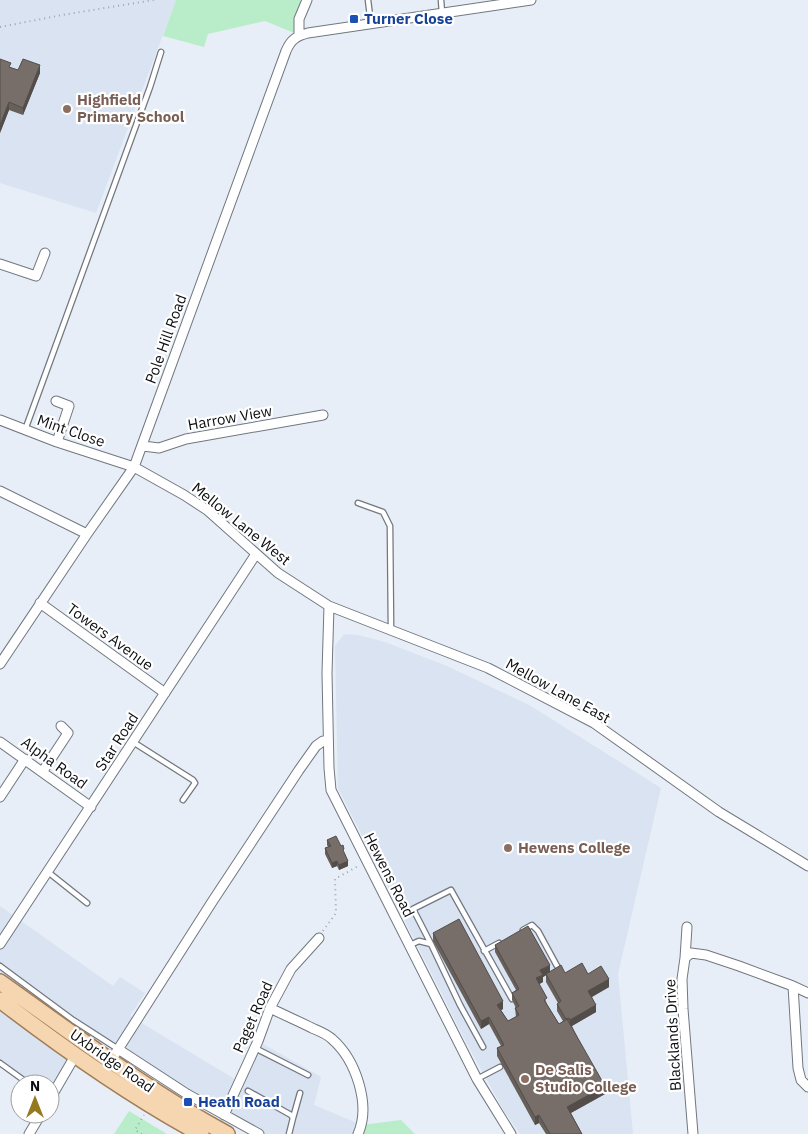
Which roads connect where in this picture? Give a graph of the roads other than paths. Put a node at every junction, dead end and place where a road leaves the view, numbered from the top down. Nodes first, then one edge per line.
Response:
1 (308, 0) edge
2 (368, 0) edge
3 (440, 0) edge
4 (531, 0) edge
5 (504, 2) edge
6 (442, 13) junction
7 (371, 24) junction
8 (299, 36) junction
9 (161, 52) dead end
10 (45, 253) dead end
11 (0, 264) edge
12 (56, 401) dead end
13 (323, 415) dead end
14 (0, 420) edge
15 (25, 430) junction
16 (57, 442) junction
17 (142, 446) junction
18 (134, 467) junction
19 (0, 491) edge
20 (358, 503) dead end
21 (87, 534) junction
22 (256, 554) junction
23 (40, 604) junction
24 (329, 606) junction
25 (391, 629) junction
26 (0, 664) edge
27 (165, 693) junction
28 (61, 726) dead end
29 (328, 740) junction
30 (0, 742) edge
31 (133, 742) junction
32 (25, 759) junction
33 (43, 772) junction
34 (0, 797) edge
35 (183, 800) dead end
36 (91, 807) junction
37 (808, 866) edge
38 (48, 872) junction
39 (87, 903) dead end
40 (688, 926) dead end
41 (516, 934) edge
42 (319, 938) road end
43 (500, 942) edge
44 (0, 944) edge
45 (431, 944) junction
46 (408, 946) junction
47 (484, 951) junction
48 (685, 958) junction
49 (0, 966) edge
50 (557, 966) edge
51 (0, 982) edge
52 (793, 986) junction
53 (808, 993) edge
54 (512, 999) edge
55 (0, 1000) edge
56 (270, 1008) junction
57 (483, 1047) dead end
58 (255, 1048) junction
59 (118, 1049) junction
60 (75, 1056) junction
61 (110, 1062) junction
62 (0, 1063) edge
63 (500, 1067) dead end
64 (15, 1074) edge
65 (308, 1075) dead end
66 (477, 1079) junction
67 (60, 1082) edge
68 (808, 1088) edge
69 (248, 1091) dead end
70 (300, 1093) dead end
71 (224, 1114) junction
72 (293, 1118) junction
73 (254, 1133) edge
74 (201, 1134) edge
75 (227, 1134) edge
76 (288, 1134) edge
77 (358, 1134) edge
78 (512, 1134) edge
79 (693, 1134) edge

1 - 8 street, Pole Hill Road
2 - 7 lane
3 - 6 lane
4 - 5 street
5 - 6 street
6 - 7 street
7 - 8 street
8 - 17 street, Pole Hill Road
9 - 15 lane
10 - 11 street
12 - 16 street
13 - 17 street, Harrow View
14 - 15 street, Mint Close
15 - 16 street, Mint Close
16 - 18 street, Mint Close
17 - 18 street, Pole Hill Road
18 - 21 street, Pole Hill Road
18 - 22 street, Mellow Lane West
19 - 21 street
20 - 25 lane
21 - 23 street, Pole Hill Road
22 - 24 street, Mellow Lane West
22 - 27 street, Star Road
23 - 26 street, Pole Hill Road
23 - 27 street, Towers Avenue
24 - 25 street, Mellow Lane East
24 - 29 street, Hewens Road
25 - 37 street, Mellow Lane East
27 - 31 street, Star Road
28 - 33 street
29 - 46 street, Hewens Road
29 - 59 street
30 - 32 street, Alpha Road
31 - 35 lane
31 - 36 street, Star Road
32 - 33 street, Alpha Road
32 - 34 street
33 - 36 street, Alpha Road
36 - 38 street, Star Road
38 - 39 lane
38 - 44 street, Star Road
40 - 48 street
41 - 50 lane
42 - 56 street, Paget Road
43 - 47 lane
45 - 46 lane
45 - 47 lane
45 - 57 lane
46 - 66 street, Hewens Road
47 - 54 lane
48 - 52 street, Blacklands Drive
48 - 79 street, Blacklands Drive
49 - 59 lane
51 - 61 main road, Uxbridge Road
52 - 53 street
52 - 68 street
55 - 60 main road, Uxbridge Road
56 - 58 street, Paget Road
56 - 77 street
58 - 65 lane
58 - 71 street, Paget Road
59 - 61 street
59 - 71 street
60 - 67 street
60 - 74 main road, Uxbridge Road
61 - 75 main road, Uxbridge Road
62 - 64 lane
63 - 66 lane
66 - 78 street, Hewens Road
69 - 72 lane
70 - 72 lane
71 - 73 street
72 - 76 lane

